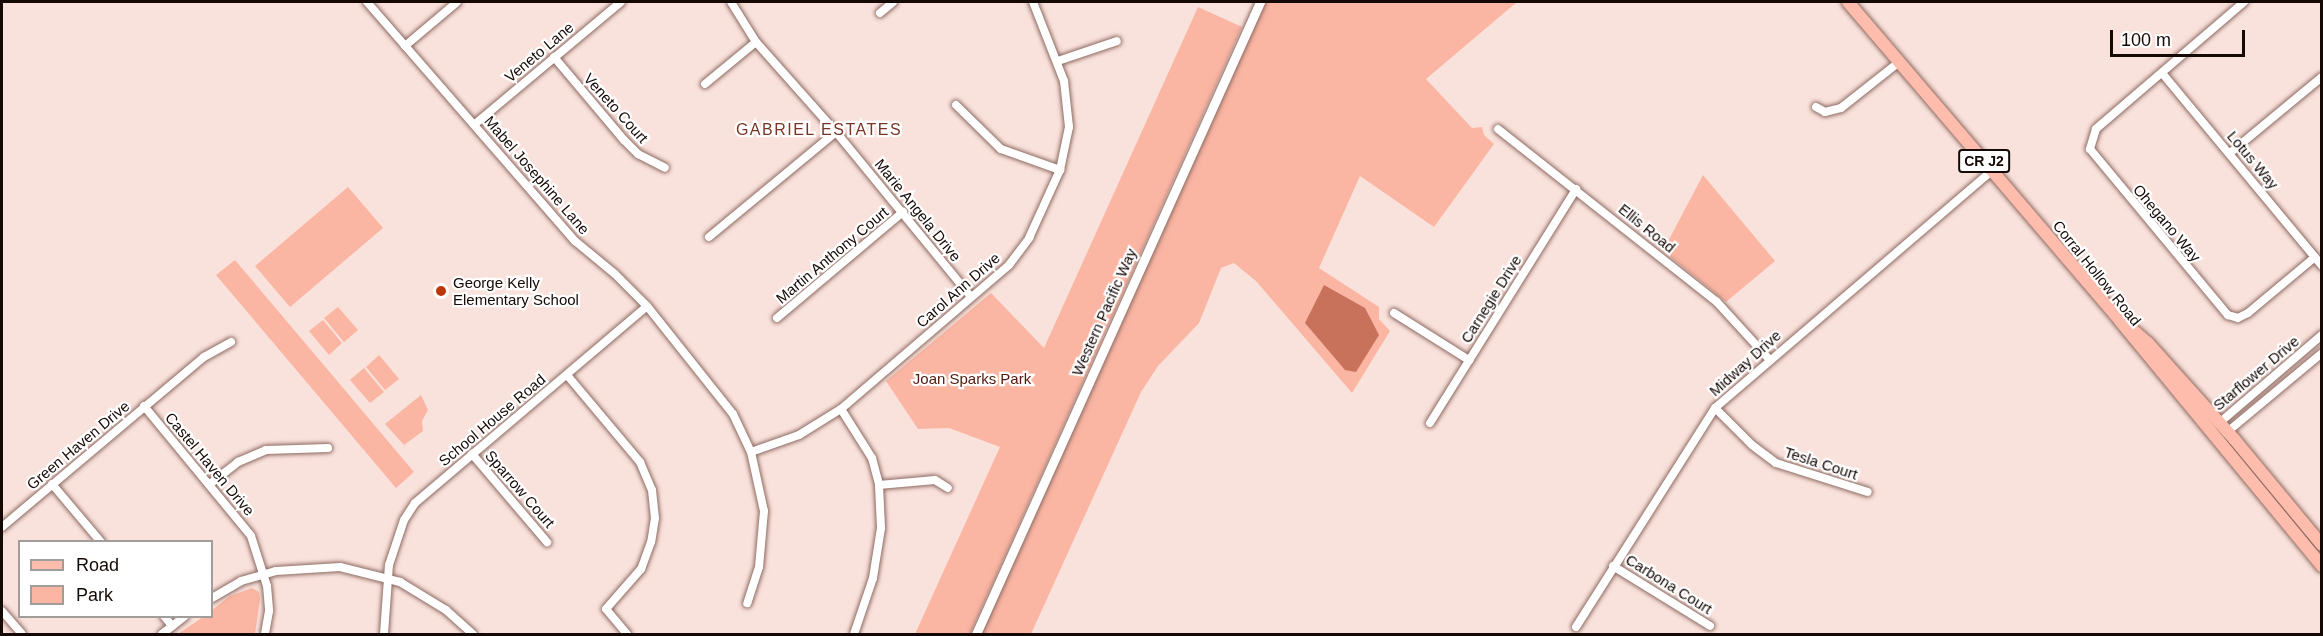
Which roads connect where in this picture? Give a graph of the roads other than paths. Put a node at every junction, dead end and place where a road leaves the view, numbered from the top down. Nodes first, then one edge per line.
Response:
1 (367, 2) edge
2 (457, 2) edge
3 (621, 2) edge
4 (731, 2) edge
5 (893, 2) edge
6 (1033, 2) edge
7 (1260, 2) edge
8 (1848, 2) edge
9 (2244, 2) edge
10 (880, 13) dead end
11 (1117, 41) dead end
12 (756, 42) junction
13 (405, 46) junction
14 (554, 57) junction
15 (1058, 61) junction
16 (1899, 62) junction
17 (2162, 73) junction
18 (2322, 77) edge
19 (705, 84) dead end
20 (956, 105) dead end
21 (1816, 107) dead end
22 (475, 124) junction
23 (1498, 129) dead end
24 (836, 132) junction
25 (2230, 153) junction
26 (665, 168) dead end
27 (1060, 170) junction
28 (1992, 171) junction
29 (1576, 189) junction
30 (903, 212) junction
31 (709, 237) dead end
32 (2315, 257) junction
33 (2322, 266) edge
34 (971, 297) junction
35 (646, 306) junction
36 (1395, 313) dead end
37 (777, 318) dead end
38 (2120, 321) junction
39 (2322, 335) edge
40 (231, 342) dead end
41 (2322, 353) edge
42 (1769, 359) junction
43 (1469, 360) junction
44 (567, 375) junction
45 (144, 406) junction
46 (1715, 408) junction
47 (841, 409) junction
48 (1430, 423) dead end
49 (2218, 423) junction
50 (2228, 433) junction
51 (2213, 435) junction
52 (328, 448) dead end
53 (751, 452) junction
54 (472, 454) junction
55 (52, 484) junction
56 (210, 484) junction
57 (879, 485) junction
58 (948, 488) dead end
59 (1868, 492) dead end
60 (2, 527) edge
61 (99, 540) edge
62 (547, 542) dead end
63 (2322, 545) edge
64 (1613, 566) junction
65 (2322, 566) edge
66 (264, 574) junction
67 (388, 578) junction
68 (213, 597) edge
69 (747, 603) dead end
70 (2, 610) edge
71 (166, 618) edge
72 (182, 618) edge
73 (172, 626) junction
74 (1710, 626) dead end
75 (1576, 627) dead end
76 (22, 634) edge
77 (162, 634) edge
78 (265, 634) edge
79 (384, 634) edge
80 (473, 634) edge
81 (627, 634) edge
82 (854, 634) edge
83 (976, 634) edge

1 - 13 street, Mabel Josephine Lane
2 - 13 street
3 - 14 street, Veneto Lane
4 - 12 street, Marie Angela Drive
5 - 10 street
6 - 15 street, Carol Ann Drive
7 - 83 street, Western Pacific Way
8 - 16 main road, Corral Hollow Road / CR J2
9 - 17 street
11 - 15 street
12 - 19 street
12 - 24 street, Marie Angela Drive
13 - 22 street, Mabel Josephine Lane
14 - 22 street, Veneto Lane
14 - 26 street, Veneto Court
15 - 27 street, Carol Ann Drive
16 - 21 street
16 - 28 main road, Corral Hollow Road / CR J2
17 - 25 street, Lotus Way
17 - 32 street, Ohegano Way
18 - 25 street
20 - 27 street
22 - 35 street, Mabel Josephine Lane
23 - 29 street, Ellis Road
24 - 30 street, Marie Angela Drive
24 - 31 street
25 - 32 street, Lotus Way
27 - 34 street, Carol Ann Drive
28 - 38 main road, Corral Hollow Road / CR J2
28 - 42 street, Midway Drive
29 - 42 street, Ellis Road
29 - 43 street, Carnegie Drive
30 - 34 street, Marie Angela Drive
30 - 37 street, Martin Anthony Court
32 - 33 street, Lotus Way
34 - 47 street, Carol Ann Drive
35 - 44 street, School House Road
35 - 53 street, Mabel Josephine Lane
36 - 43 street
38 - 49 main road
38 - 51 main road, Corral Hollow Road / CR J2
39 - 49 street, Starflower Drive
40 - 45 street, Green Haven Drive
41 - 50 street
42 - 46 street, Midway Drive
43 - 48 street, Carnegie Drive
44 - 54 street, School House Road
44 - 81 street
45 - 55 street, Green Haven Drive
45 - 56 street, Castel Haven Drive
46 - 59 street, Tesla Court
46 - 64 street, Midway Drive
47 - 53 street, Carol Ann Drive
47 - 57 street
49 - 50 main road
49 - 51 street, Starflower Drive
50 - 51 street
50 - 63 main road
51 - 65 main road, Corral Hollow Road / CR J2
52 - 56 street
53 - 69 street, Mabel Josephine Lane
54 - 62 street, Sparrow Court
54 - 67 street, School House Road
55 - 60 street, Green Haven Drive
55 - 61 street
56 - 66 street, Castel Haven Drive
57 - 58 street
57 - 82 street
64 - 74 street, Carbona Court
64 - 75 street, Midway Drive
66 - 67 street
66 - 68 street
66 - 78 street, Castel Haven Drive
67 - 79 street, School House Road
67 - 80 street
70 - 76 street
71 - 73 street
72 - 73 street
73 - 77 street

